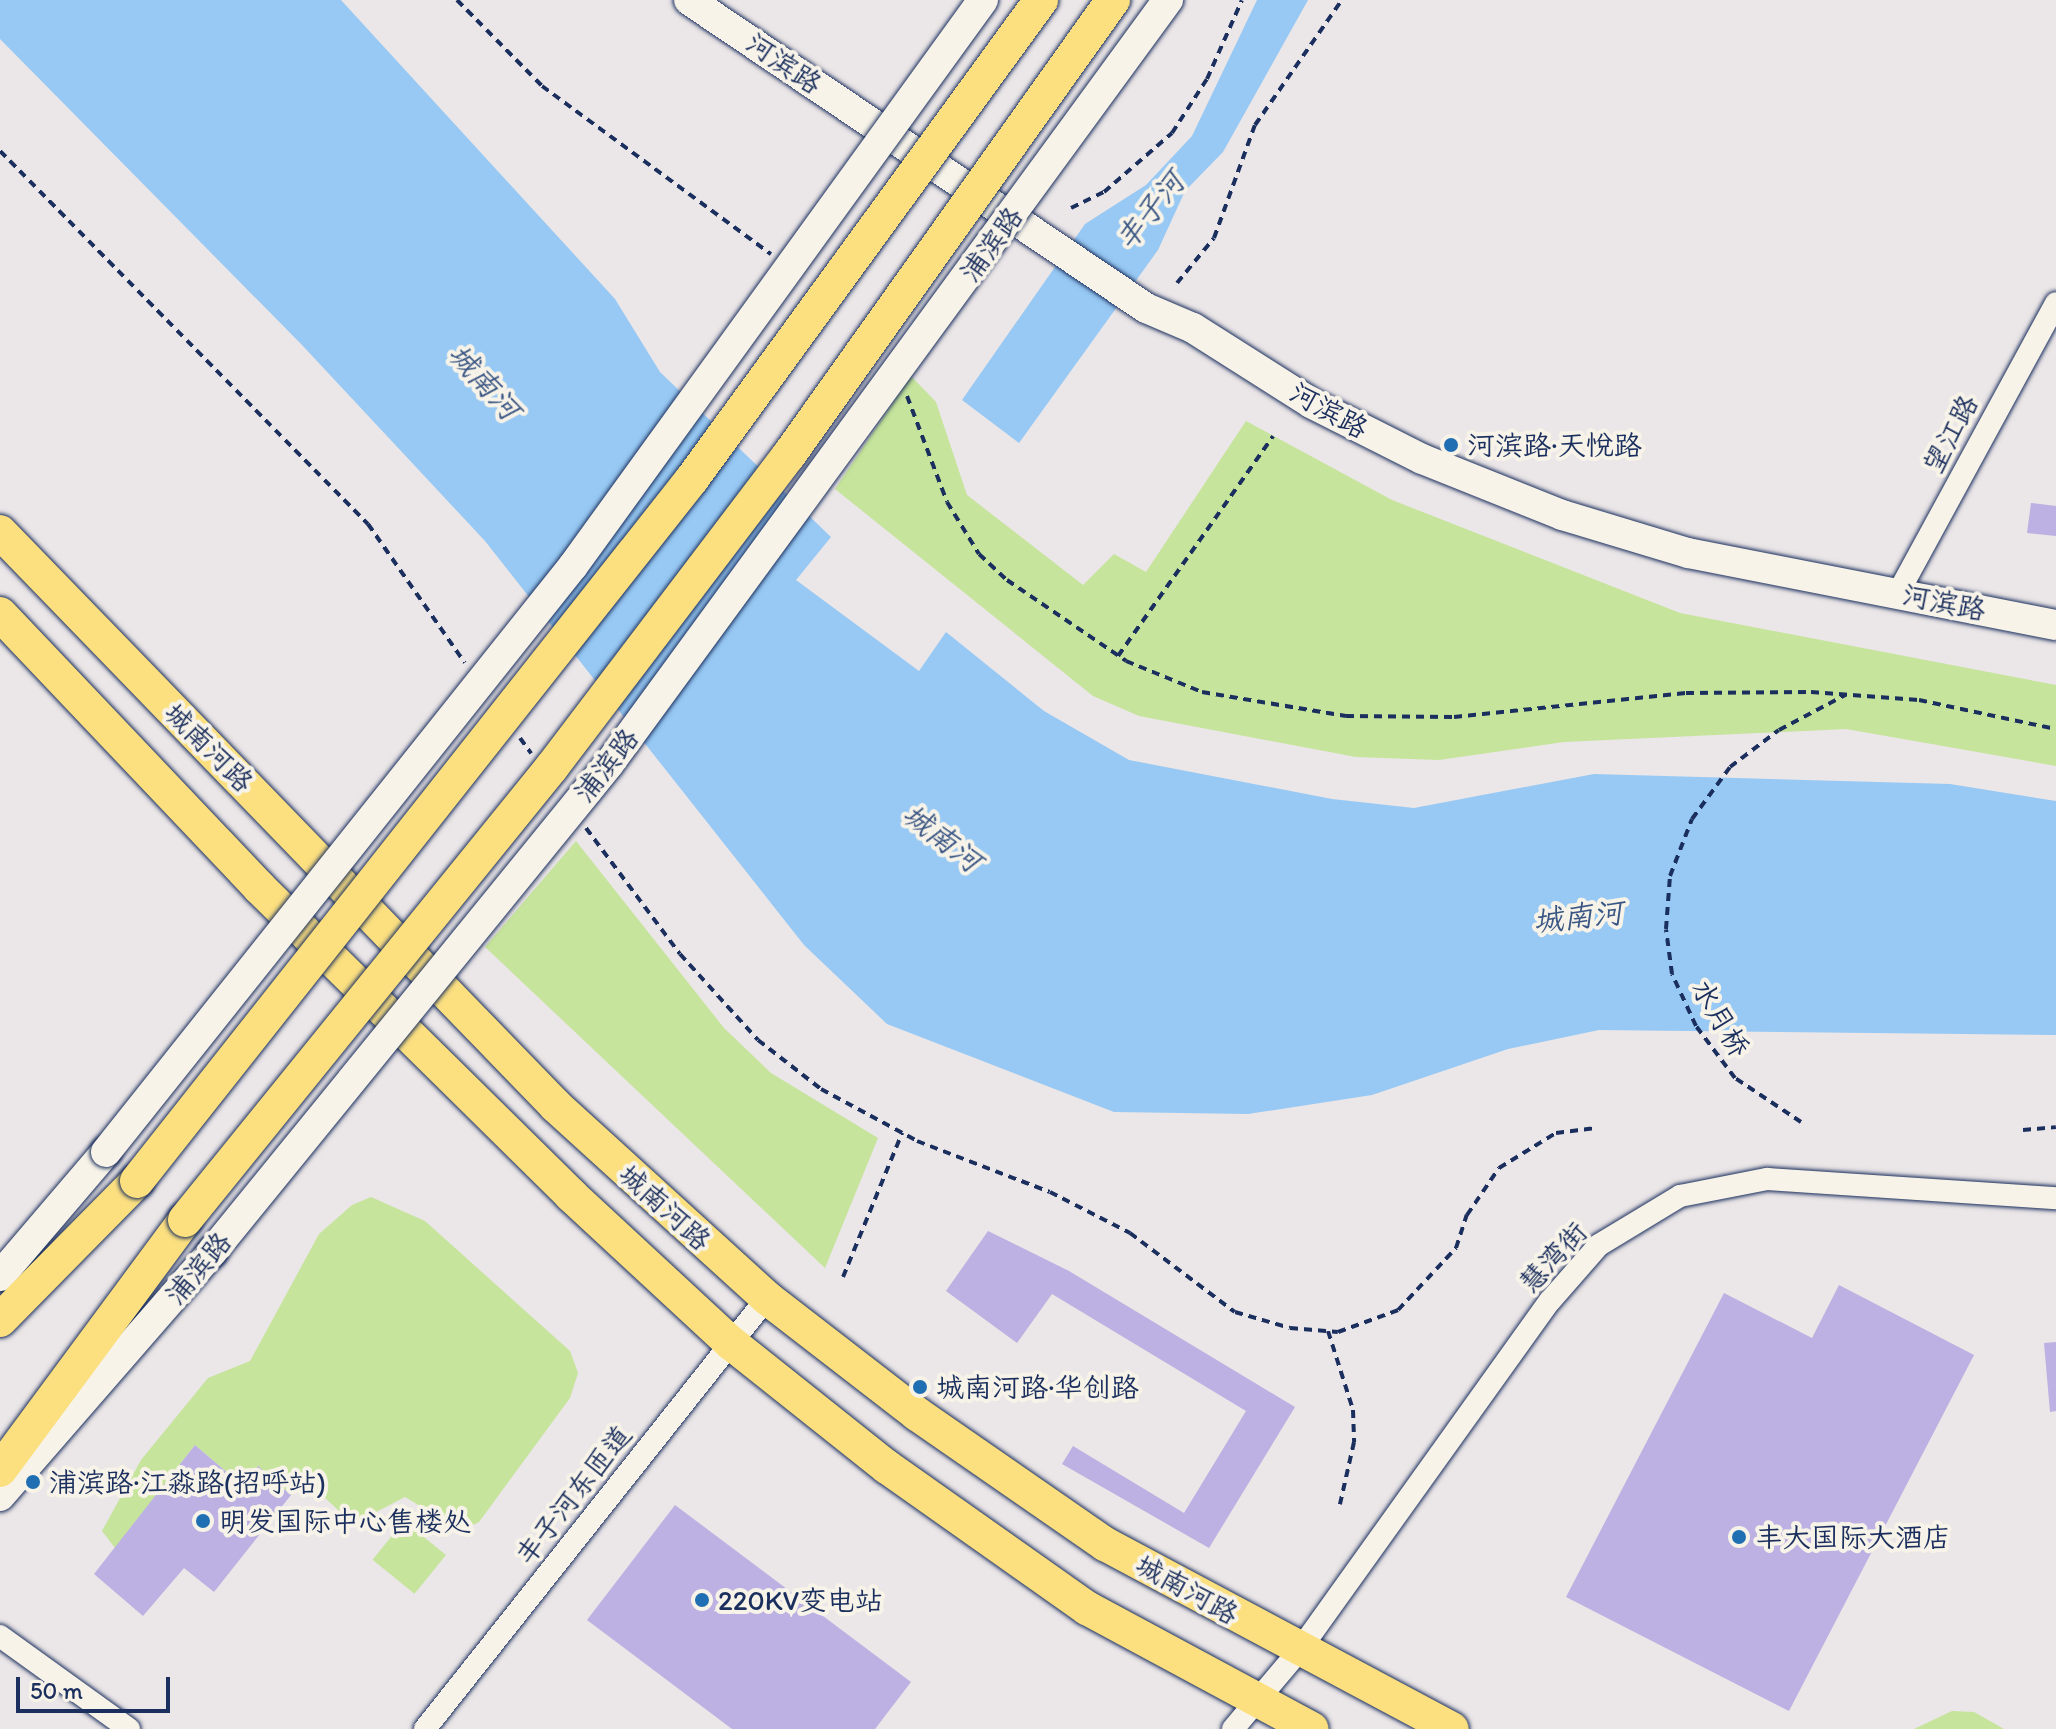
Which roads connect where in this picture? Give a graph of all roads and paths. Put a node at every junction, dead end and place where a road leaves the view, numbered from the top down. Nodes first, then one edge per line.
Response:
1 (457, 0) edge
2 (689, 0) edge
3 (983, 0) edge
4 (1041, 0) edge
5 (1113, 0) edge
6 (1168, 0) edge
7 (1242, 0) edge
8 (1342, 0) edge
9 (0, 151) edge
10 (1071, 208) dead end
11 (779, 262) dead end
12 (1177, 283) dead end
13 (2056, 303) edge
14 (904, 388) dead end
15 (1273, 436) dead end
16 (0, 532) edge
17 (1898, 593) junction
18 (0, 614) edge
19 (2056, 625) edge
20 (1118, 656) junction
21 (468, 666) dead end
22 (1847, 694) junction
23 (512, 727) dead end
24 (2056, 729) edge
25 (538, 763) dead end
26 (582, 824) dead end
27 (1801, 1122) dead end
28 (2056, 1127) edge
29 (1596, 1128) dead end
30 (2023, 1130) dead end
31 (902, 1133) junction
32 (2056, 1198) edge
33 (185, 1220) junction
34 (0, 1276) edge
35 (843, 1277) dead end
36 (767, 1298) junction
37 (0, 1320) edge
38 (1328, 1331) junction
39 (731, 1343) junction
40 (0, 1434) edge
41 (0, 1470) edge
42 (0, 1496) edge
43 (1340, 1504) dead end
44 (0, 1636) edge
45 (1299, 1651) junction
46 (1253, 1702) junction
47 (129, 1729) edge
48 (425, 1729) edge
49 (1233, 1729) edge
50 (1312, 1729) edge
51 (1452, 1729) edge

1 - 11 path
2 - 17 street, 河滨路
3 - 34 street, bridge
4 - 37 main road, bridge
5 - 33 main road, 浦滨路, bridge
6 - 42 street, 浦滨路, bridge
7 - 10 path
8 - 12 path
9 - 21 path
13 - 17 street, 望江路
14 - 20 path
15 - 20 path
16 - 36 main road, 城南河路
17 - 19 street, 河滨路
18 - 39 main road, 城南河路
20 - 22 path
22 - 24 path
22 - 27 path, 水月桥
23 - 25 path
26 - 31 path
28 - 30 path
29 - 38 path
31 - 35 path
31 - 38 path
32 - 45 street, 慧湾街
33 - 40 main road, 浦滨路
33 - 41 main road
36 - 39 street, 丰子河东匝道
36 - 45 main road, 城南河路
38 - 43 path
39 - 46 main road, 城南河路
39 - 48 street, 丰子河东匝道
44 - 47 street
45 - 46 street, 慧湾街
45 - 51 main road, 城南河路
46 - 49 street, 慧湾街
46 - 50 main road, 城南河路

